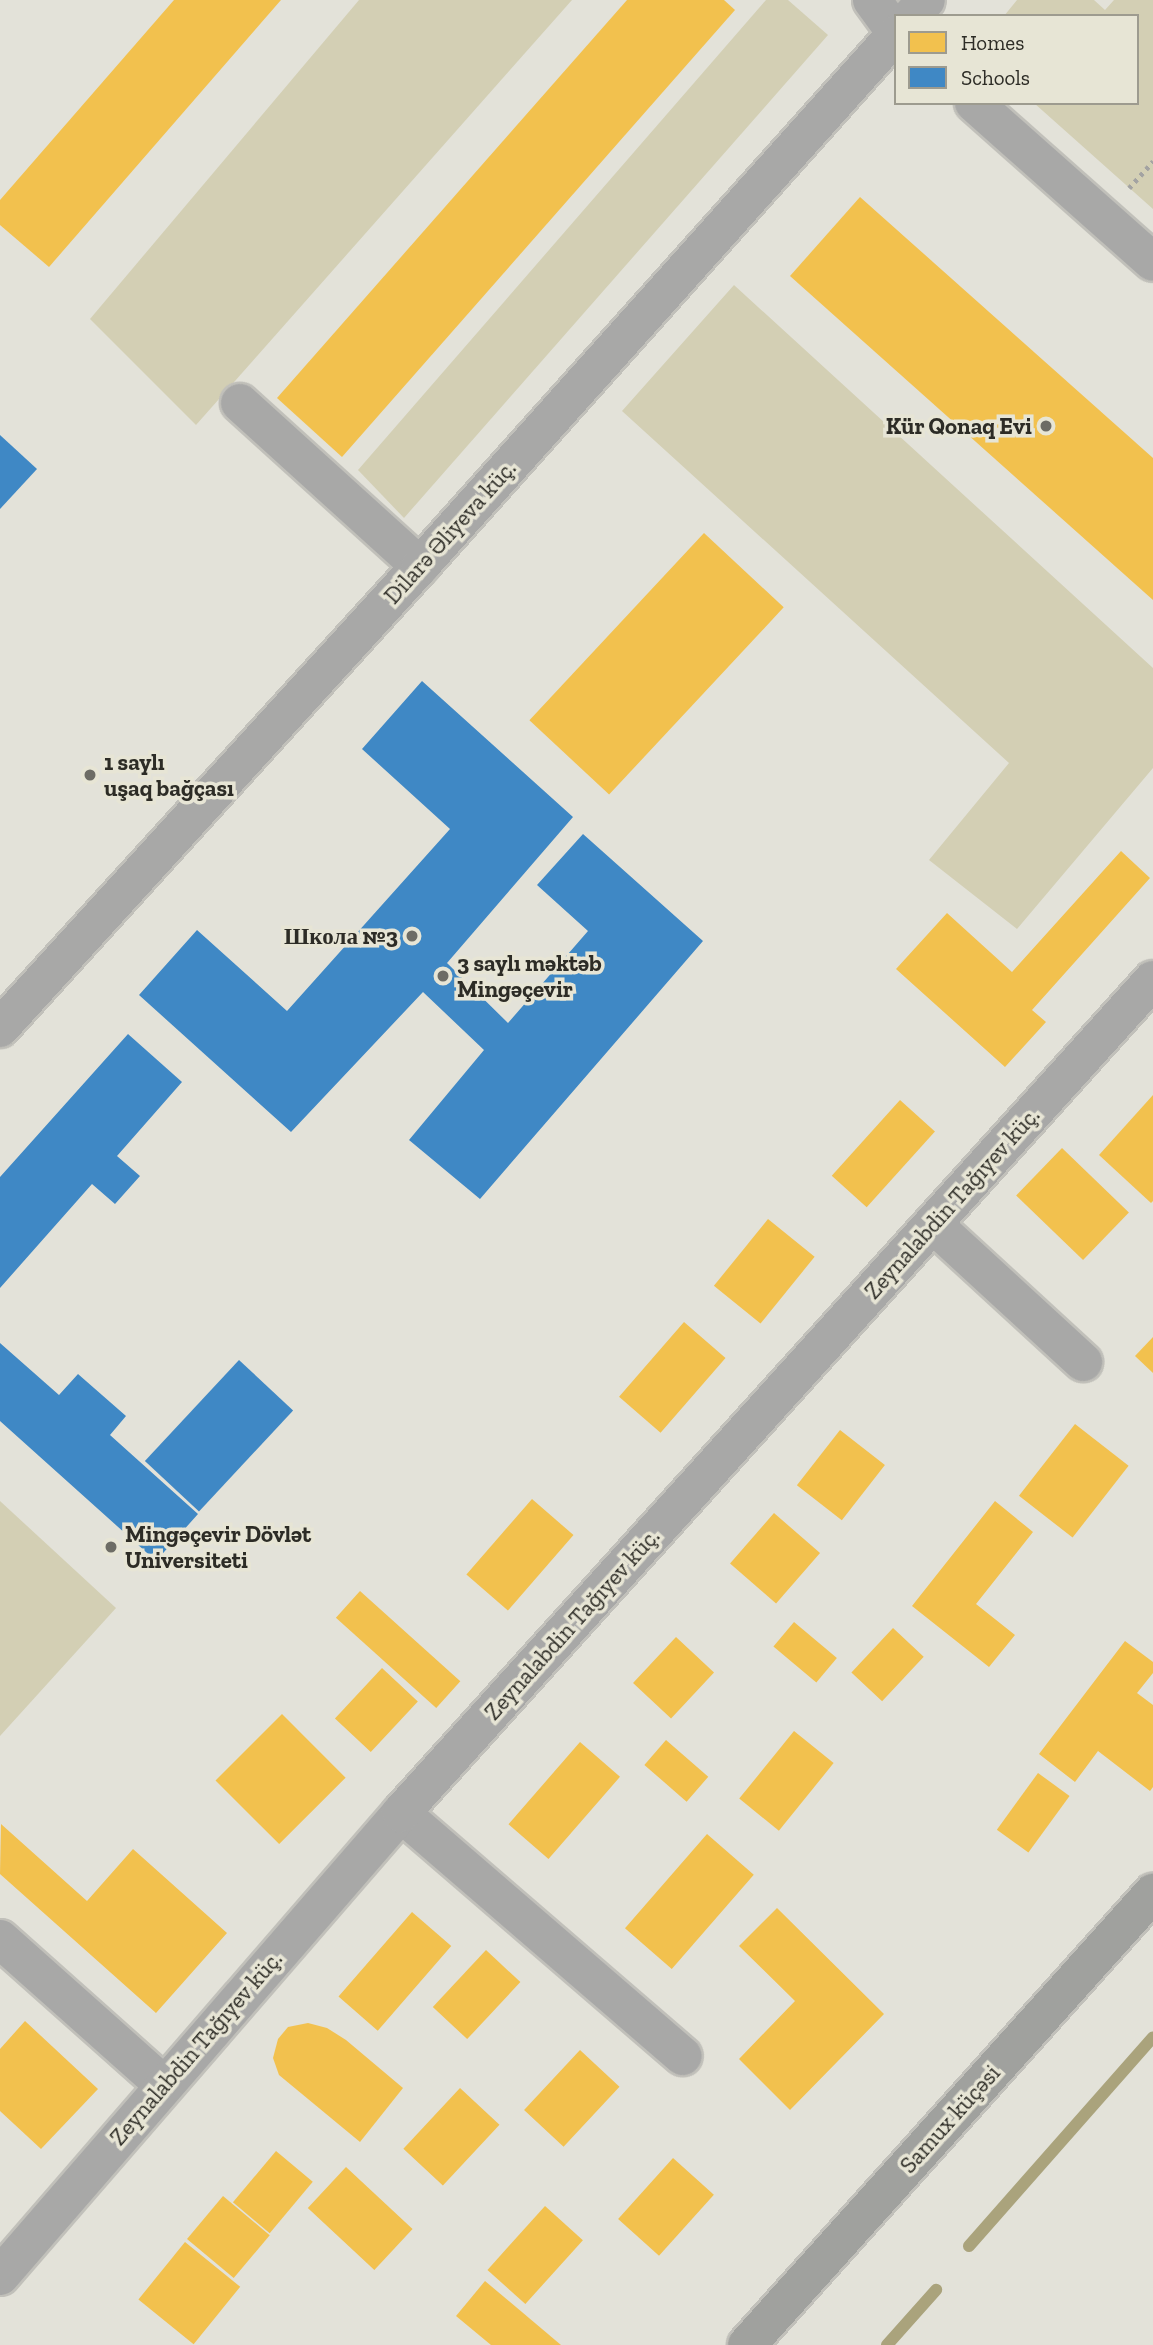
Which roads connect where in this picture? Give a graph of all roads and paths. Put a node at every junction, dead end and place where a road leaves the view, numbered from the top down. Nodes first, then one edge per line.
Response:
1 (872, 0) edge
2 (926, 0) edge
3 (914, 14) edge
4 (894, 31) edge
5 (894, 36) edge
6 (976, 105) edge
7 (1153, 161) edge
8 (1129, 188) dead end
9 (1153, 262) edge
10 (240, 403) dead end
11 (420, 566) junction
12 (1153, 980) edge
13 (0, 1028) edge
14 (933, 1224) junction
15 (1083, 1363) dead end
16 (401, 1813) junction
17 (1153, 1893) edge
18 (0, 1939) edge
19 (683, 2056) dead end
20 (164, 2085) junction
21 (0, 2276) edge
22 (747, 2345) edge

1 - 4 street
2 - 3 street
5 - 11 street, Dilarə Əliyeva küç.
6 - 9 street
7 - 8 path
10 - 11 street
11 - 13 street, Dilarə Əliyeva küç.
12 - 14 street, Zeynalabdin Tağıyev küç.
14 - 15 street
14 - 16 street, Zeynalabdin Tağıyev küç.
16 - 19 street
16 - 20 street, Zeynalabdin Tağıyev küç.
17 - 22 main road, Samux küçəsi
18 - 20 street
20 - 21 street, Zeynalabdin Tağıyev küç.

